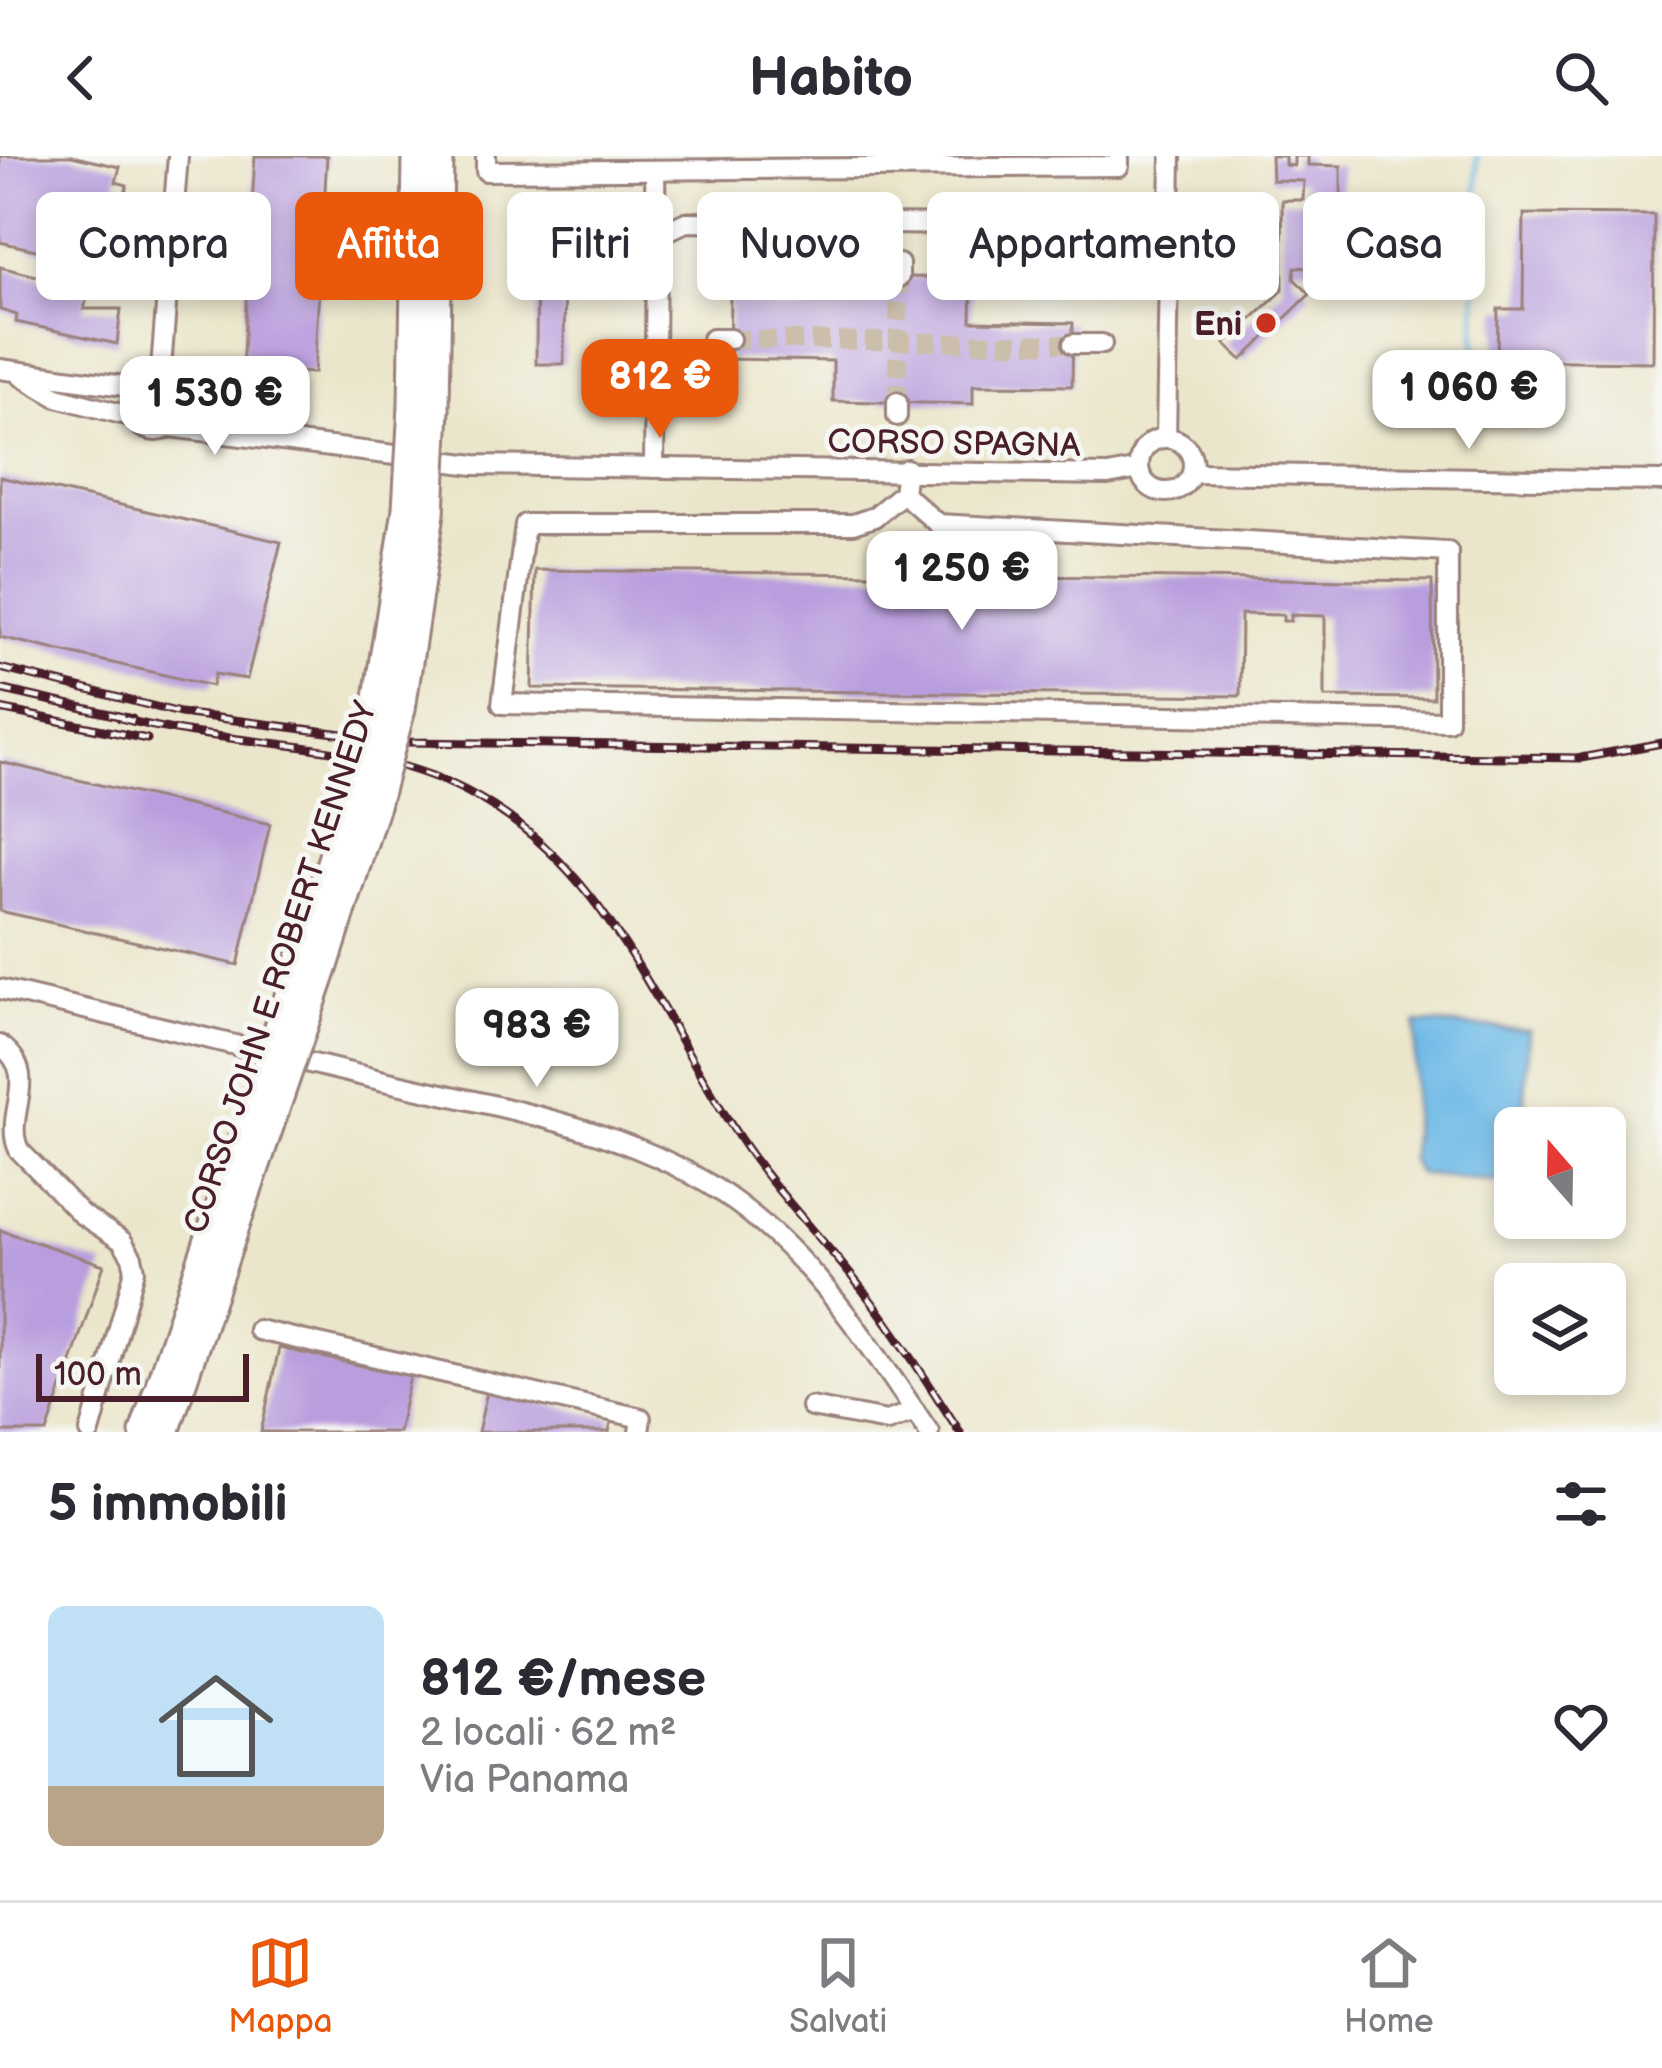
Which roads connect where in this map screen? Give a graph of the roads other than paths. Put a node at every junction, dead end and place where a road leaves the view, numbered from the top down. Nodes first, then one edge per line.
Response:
1 (178, 156) edge
2 (417, 156) edge
3 (439, 156) edge
4 (486, 156) edge
5 (1119, 156) edge
6 (1171, 156) edge
7 (655, 170) junction
8 (655, 192) edge
9 (1170, 192) edge
10 (927, 224) edge
11 (673, 228) edge
12 (656, 300) edge
13 (1169, 300) edge
14 (1073, 344) tunnel mouth
15 (1102, 344) dead end
16 (9, 371) edge
17 (160, 381) junction
18 (139, 388) junction
19 (181, 400) junction
20 (424, 408) junction
21 (134, 417) junction
22 (170, 427) junction
23 (265, 436) junction
24 (1166, 438) junction
25 (654, 468) junction
26 (905, 469) junction
27 (1139, 469) junction
28 (1192, 472) junction
29 (1662, 481) edge
30 (903, 494) junction
31 (0, 989) edge
32 (0, 1045) edge
33 (7, 1142) edge
34 (249, 1153) junction
35 (258, 1330) dead end
36 (811, 1407) dead end
37 (915, 1411) junction
38 (90, 1432) edge
39 (144, 1432) edge
40 (164, 1432) edge
41 (639, 1432) edge
42 (929, 1432) edge

1 - 17 street
2 - 20 highway, CORSO JOHN E ROBERT KENNEDY
3 - 20 highway, CORSO JOHN E ROBERT KENNEDY
4 - 7 street
5 - 7 street
6 - 9 street
7 - 8 street
10 - 11 street
12 - 25 street
13 - 24 street
14 - 15 street
16 - 18 street, CORSO SPAGNA
16 - 21 street, CORSO SPAGNA
17 - 18 street, CORSO SPAGNA
17 - 19 street, CORSO SPAGNA
18 - 21 street
19 - 22 street
19 - 23 street, CORSO SPAGNA
20 - 34 highway, CORSO JOHN E ROBERT KENNEDY, bridge
21 - 22 street, CORSO SPAGNA
22 - 23 street, CORSO SPAGNA
23 - 25 street, CORSO SPAGNA
24 - 27 street
24 - 28 street
25 - 26 street, CORSO SPAGNA
26 - 27 street, CORSO SPAGNA
26 - 30 street
27 - 28 street, CORSO SPAGNA
28 - 29 street, CORSO SPAGNA
30 - 30 street
31 - 37 street
32 - 33 street
33 - 38 street
34 - 39 highway, CORSO JOHN E ROBERT KENNEDY
34 - 40 highway, CORSO JOHN E ROBERT KENNEDY
35 - 41 street
36 - 37 street
37 - 42 street

